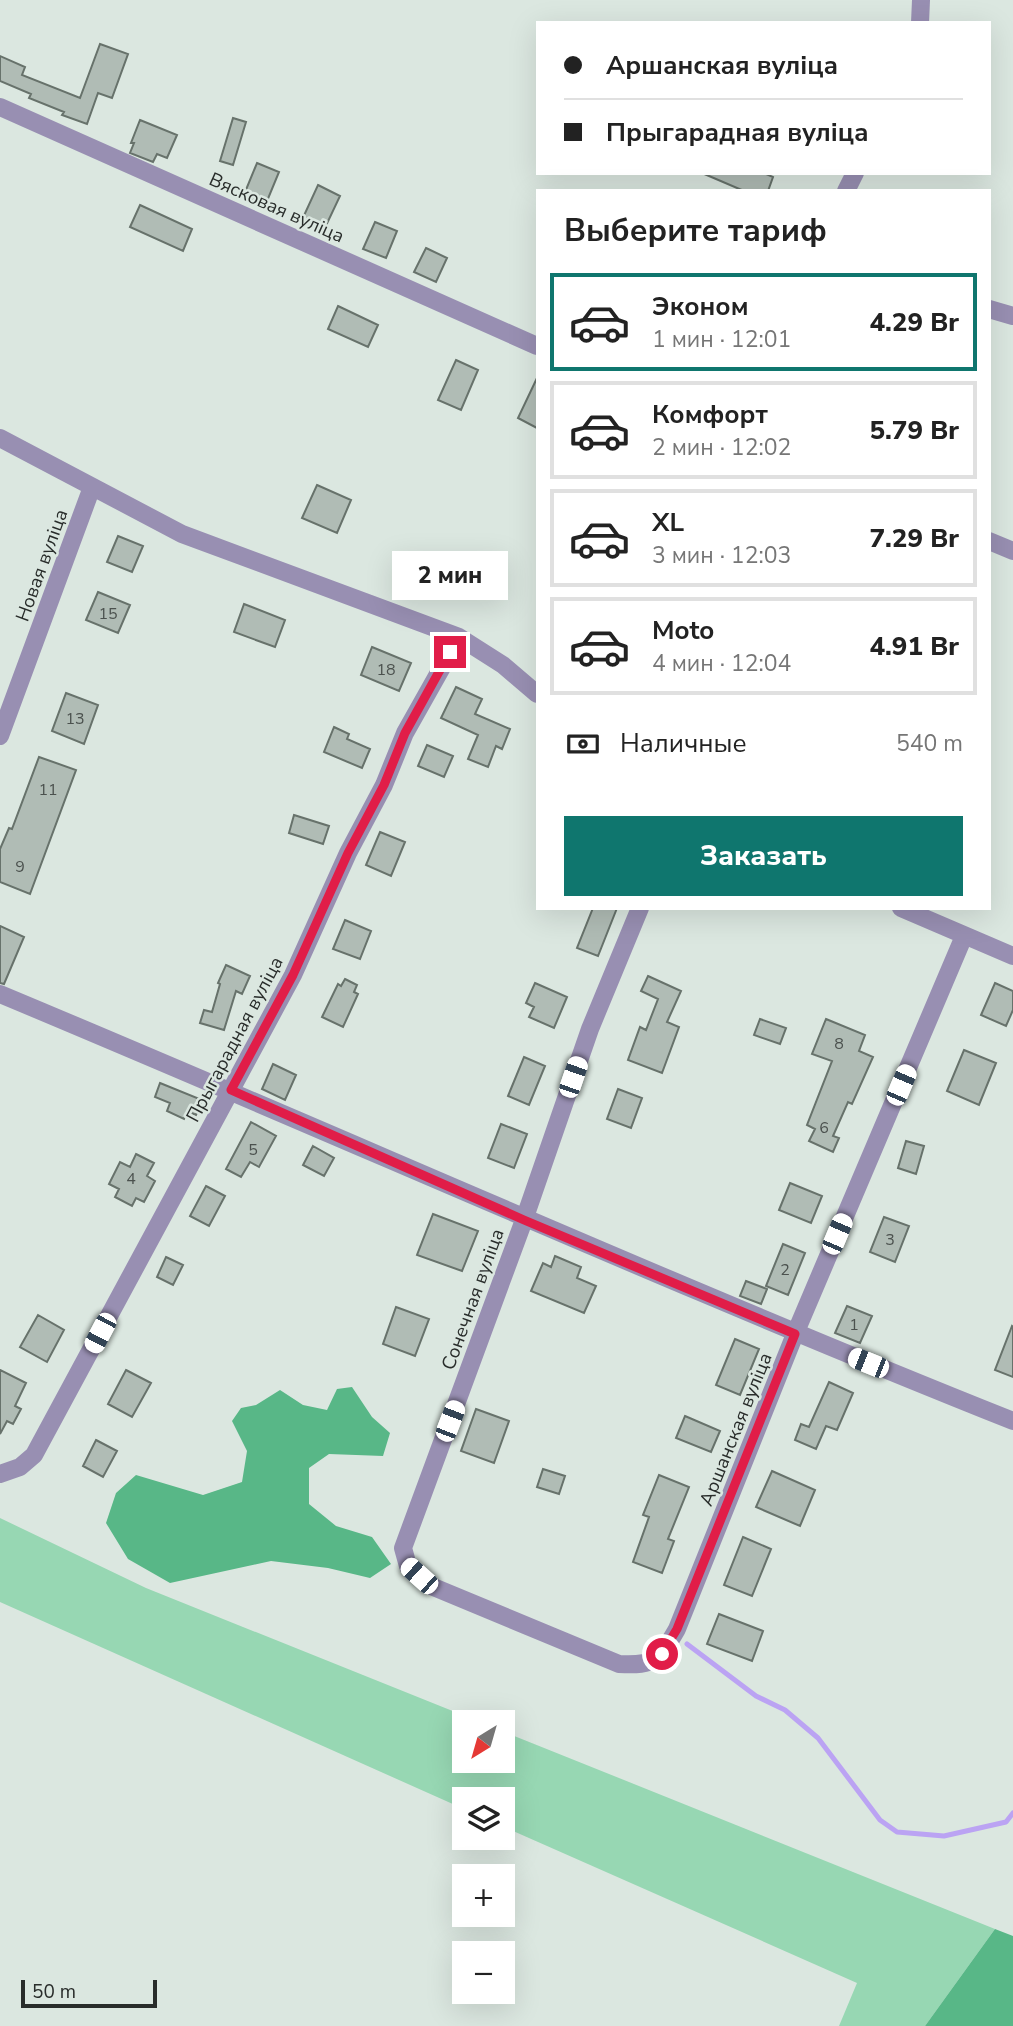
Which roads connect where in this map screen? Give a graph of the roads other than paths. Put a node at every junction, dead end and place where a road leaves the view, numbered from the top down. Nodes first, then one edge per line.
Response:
1 (921, 0) edge
2 (920, 21) edge
3 (0, 107) edge
4 (991, 310) edge
5 (1013, 316) edge
6 (536, 346) edge
7 (0, 439) edge
8 (92, 487) junction
9 (991, 542) edge
10 (1013, 551) edge
11 (459, 637) junction
12 (536, 693) edge
13 (0, 736) edge
14 (639, 910) edge
15 (906, 910) edge
16 (964, 936) junction
17 (1013, 956) edge
18 (0, 994) edge
19 (231, 1090) junction
20 (524, 1220) junction
21 (795, 1334) junction
22 (1013, 1421) edge
23 (0, 1474) edge
24 (403, 1548) joint

1 - 2 street
3 - 6 street, Вясковая вуліца
4 - 5 street
7 - 8 street
8 - 11 street
8 - 13 street, Новая вуліца
9 - 10 street
11 - 12 street
11 - 19 street, Прыгарадная вуліца
14 - 20 street, Сонечная вуліца
15 - 16 street
16 - 17 street
16 - 21 street, Аршанская вуліца
18 - 19 street
19 - 20 street
19 - 23 street, Прыгарадная вуліца
20 - 21 street
20 - 24 street, Сонечная вуліца
21 - 22 street
21 - 24 street, Аршанская вуліца

